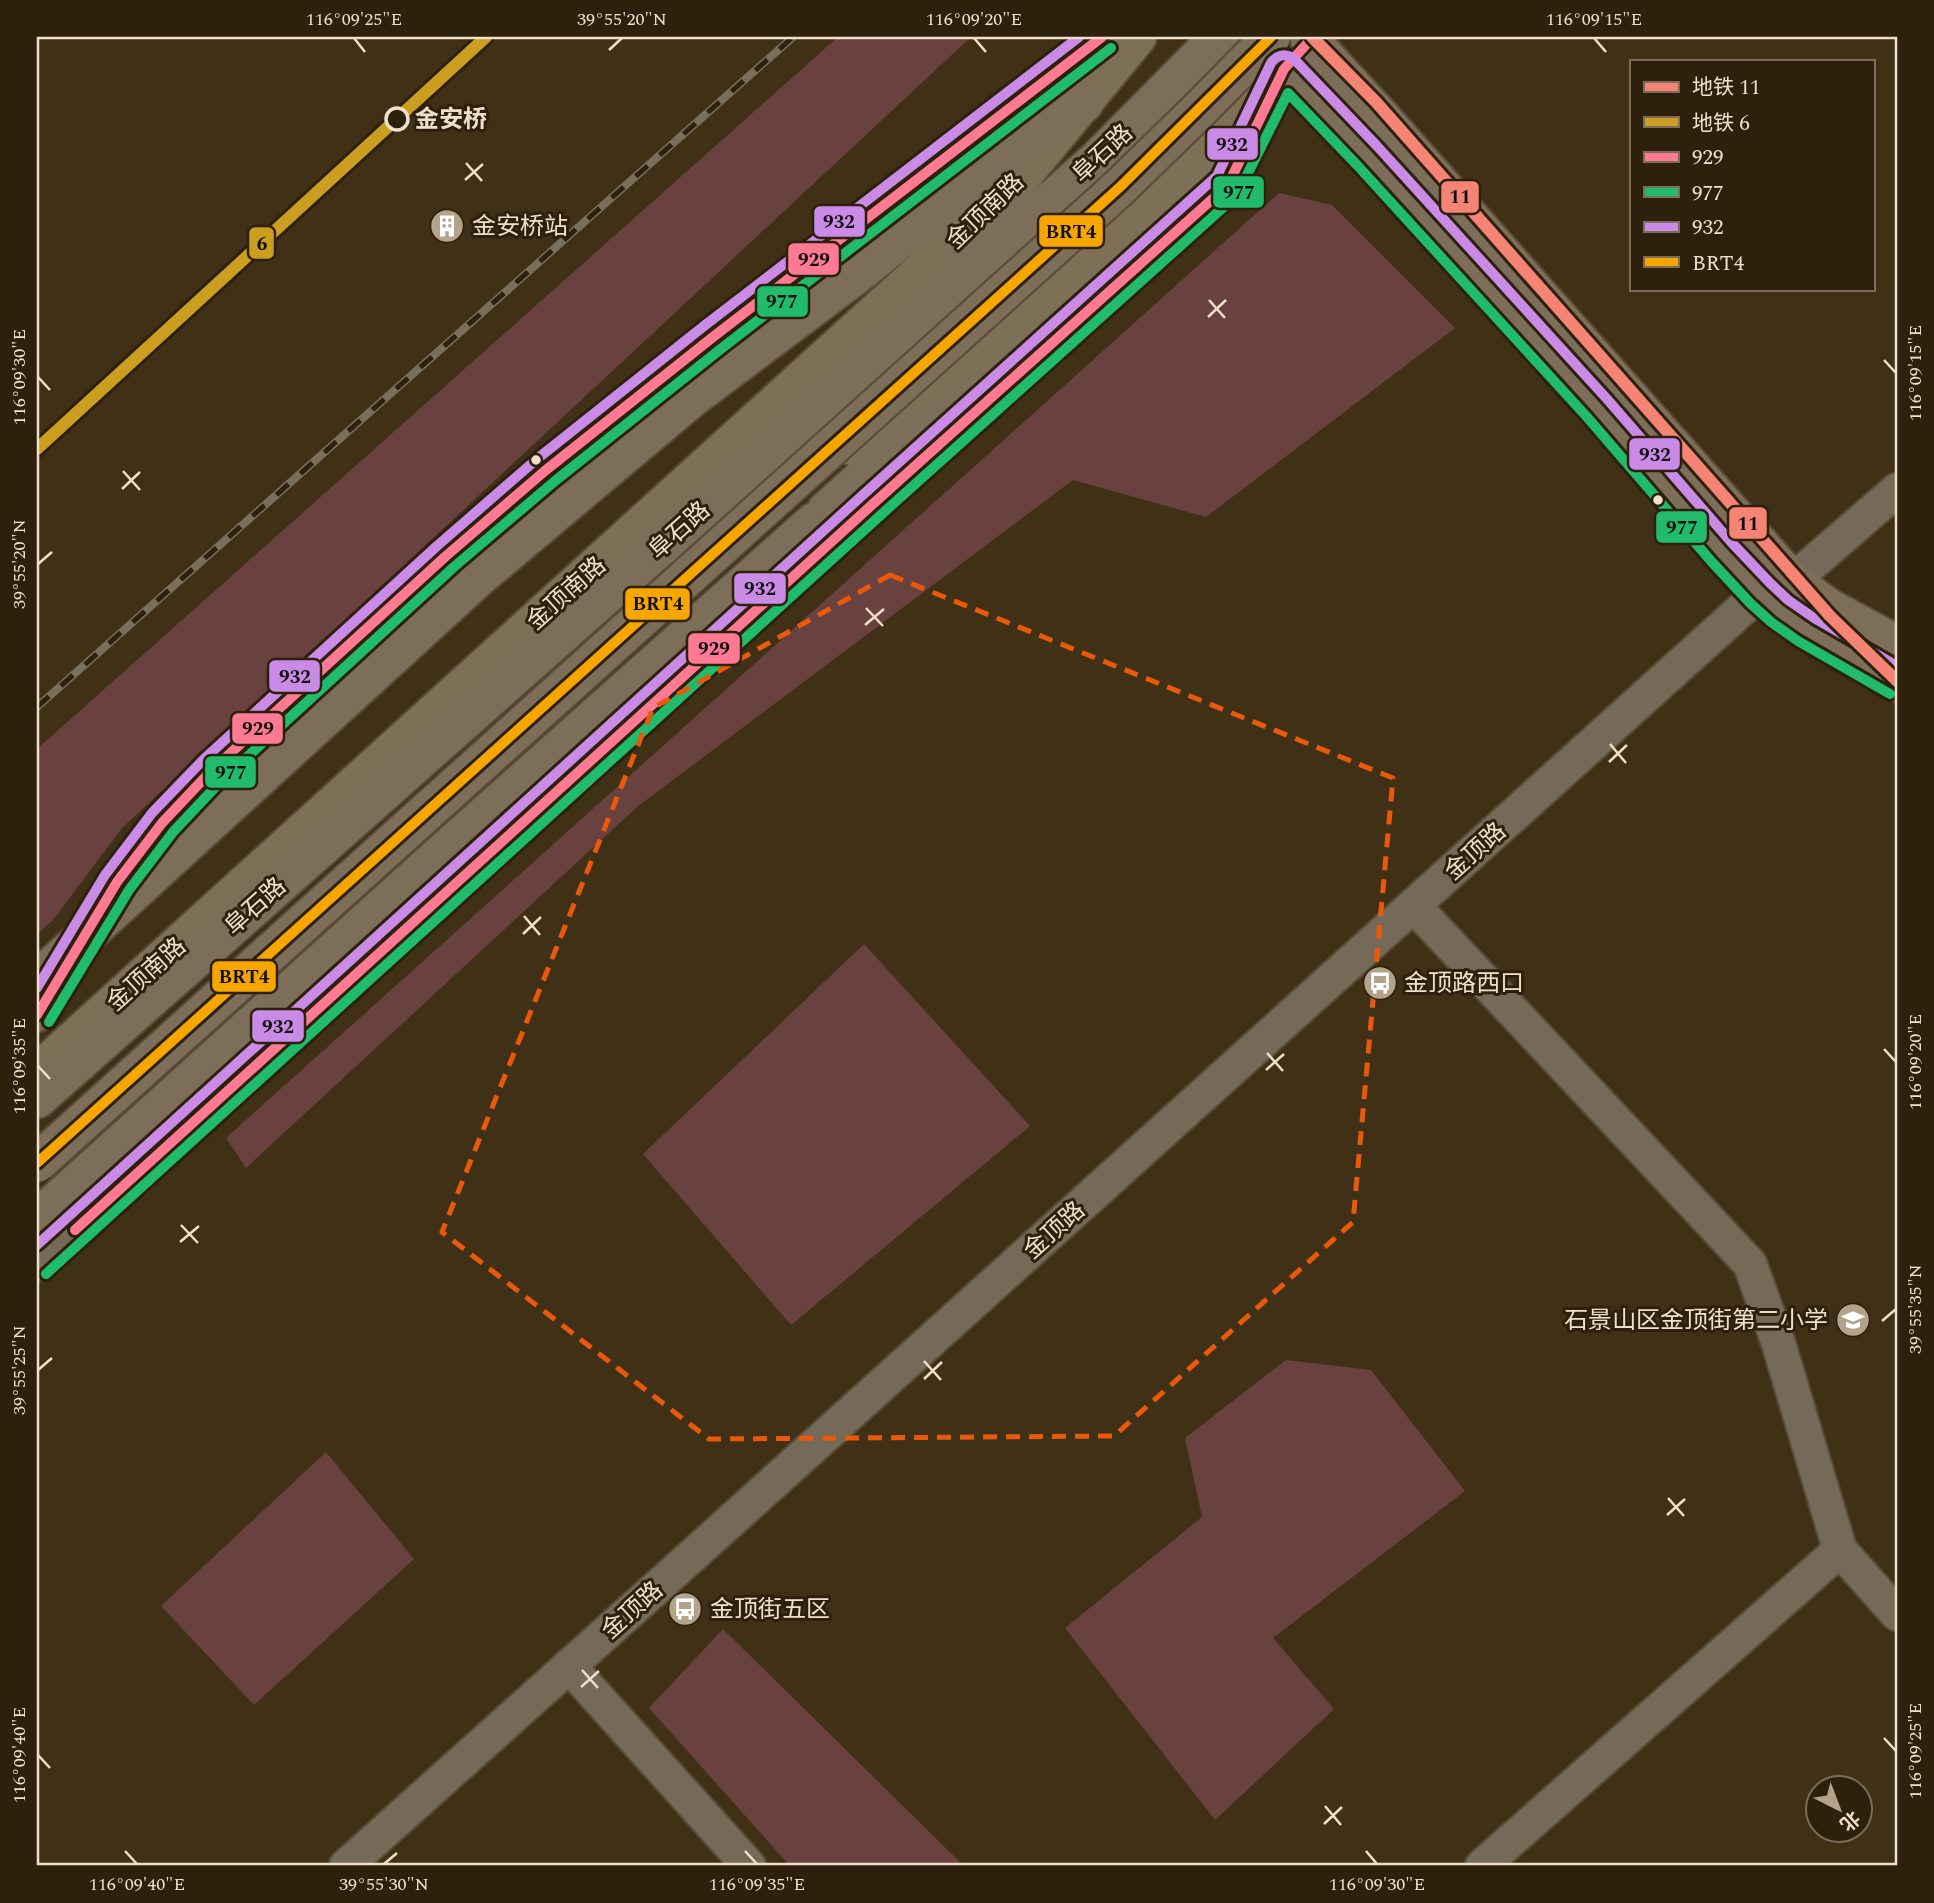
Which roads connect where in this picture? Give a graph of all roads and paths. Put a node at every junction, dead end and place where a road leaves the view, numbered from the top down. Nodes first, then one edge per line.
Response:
1 (1102, 37) edge
2 (1137, 37) edge
3 (1219, 37) edge
4 (1248, 37) edge
5 (1310, 38) edge
6 (1277, 53) edge
7 (1084, 103) junction
8 (1013, 333) junction
9 (1047, 349) junction
10 (902, 443) junction
11 (824, 465) junction
12 (1897, 490) edge
13 (873, 503) junction
14 (814, 522) junction
15 (1776, 587) junction
16 (1897, 645) edge
17 (1897, 682) edge
18 (1414, 906) junction
19 (37, 979) edge
20 (37, 1015) edge
21 (37, 1073) edge
22 (37, 1099) edge
23 (37, 1163) edge
24 (37, 1175) edge
25 (37, 1219) edge
26 (75, 1230) junction
27 (37, 1234) edge
28 (37, 1264) edge
29 (1840, 1550) junction
30 (1897, 1614) edge
31 (569, 1666) junction
32 (346, 1866) edge
33 (749, 1866) edge
34 (1482, 1866) edge

1 - 20 street
2 - 7 main road, 金顶南路
3 - 22 highway, 阜石路
4 - 6 main road
5 - 6 street
5 - 15 highway
6 - 8 main road
6 - 9 street
6 - 11 main road
6 - 15 highway
6 - 23 highway, 阜石路, bridge
7 - 19 highway, bridge
7 - 21 main road, 金顶南路
8 - 10 main road
8 - 11 main road
9 - 10 highway
9 - 13 street
10 - 14 highway
11 - 24 main road
12 - 15 street, 金顶路
13 - 14 highway
13 - 26 street
14 - 25 highway
15 - 16 highway
15 - 17 highway
15 - 18 street, 金顶路
18 - 29 street
18 - 31 street, 金顶路
26 - 27 street
26 - 28 street
29 - 30 street
29 - 34 street
31 - 32 street, 金顶路
31 - 33 street

